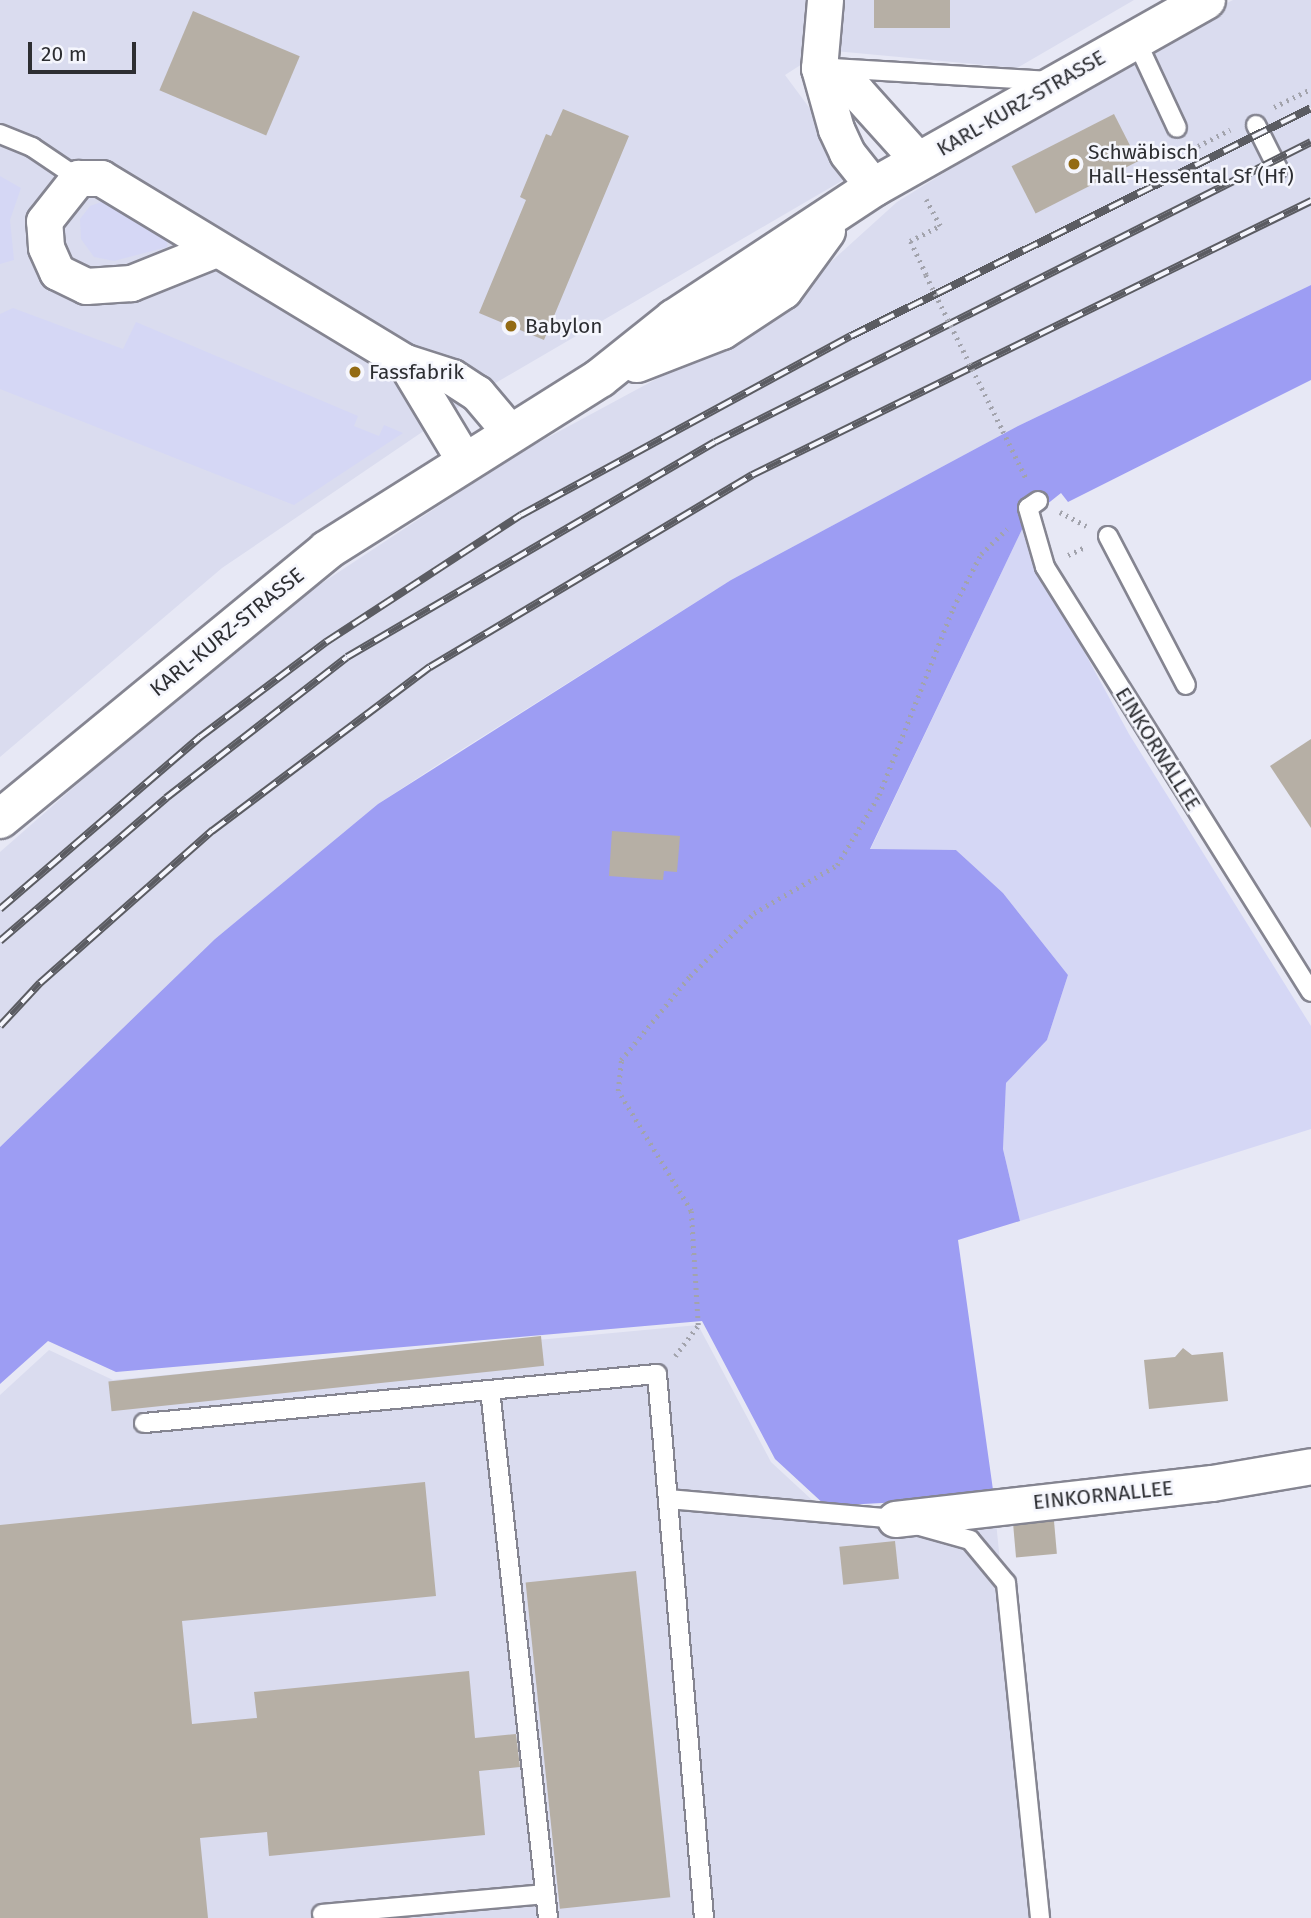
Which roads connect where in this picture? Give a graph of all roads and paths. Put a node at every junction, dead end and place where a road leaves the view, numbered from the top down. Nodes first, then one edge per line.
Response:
1 (825, 0) edge
2 (1206, 0) edge
3 (1135, 38) junction
4 (819, 68) junction
5 (1056, 81) junction
6 (1311, 89) edge
7 (1255, 121) junction
8 (1177, 128) dead end
9 (0, 134) edge
10 (1188, 152) dead end
11 (919, 161) junction
12 (1278, 169) dead end
13 (78, 178) junction
14 (874, 187) junction
15 (926, 199) dead end
16 (216, 249) junction
17 (405, 362) junction
18 (510, 432) junction
19 (465, 462) junction
20 (1033, 505) junction
21 (1108, 536) junction
22 (1045, 567) junction
23 (1186, 685) dead end
24 (0, 819) edge
25 (1311, 992) edge
26 (657, 1374) junction
27 (490, 1390) junction
28 (144, 1423) dead end
29 (1311, 1466) edge
30 (668, 1499) junction
31 (895, 1519) junction
32 (545, 1894) junction
33 (480, 1909) edge
34 (322, 1914) dead end
35 (548, 1918) edge
36 (704, 1918) edge
37 (1040, 1918) edge

1 - 4 street
2 - 3 main road, KARL-KURZ-STRASSE
3 - 5 main road, KARL-KURZ-STRASSE
3 - 8 lane
4 - 5 lane
4 - 11 street
4 - 14 street
5 - 11 main road, KARL-KURZ-STRASSE
6 - 7 path
7 - 10 path
7 - 12 lane
9 - 13 lane
11 - 14 main road, KARL-KURZ-STRASSE
13 - 16 street
13 - 16 street
14 - 18 main road, KARL-KURZ-STRASSE
15 - 20 path, bridge
16 - 17 street
17 - 18 street
17 - 19 street
18 - 19 main road, KARL-KURZ-STRASSE
19 - 24 main road, KARL-KURZ-STRASSE
20 - 21 path
20 - 22 lane, EINKORNALLEE
20 - 26 path
21 - 22 path
21 - 23 lane
22 - 25 lane, EINKORNALLEE
26 - 27 lane
26 - 30 lane
27 - 28 lane
27 - 32 lane
29 - 31 street, EINKORNALLEE
30 - 31 lane
30 - 36 lane
31 - 37 lane
32 - 33 lane
32 - 35 lane
33 - 34 lane

